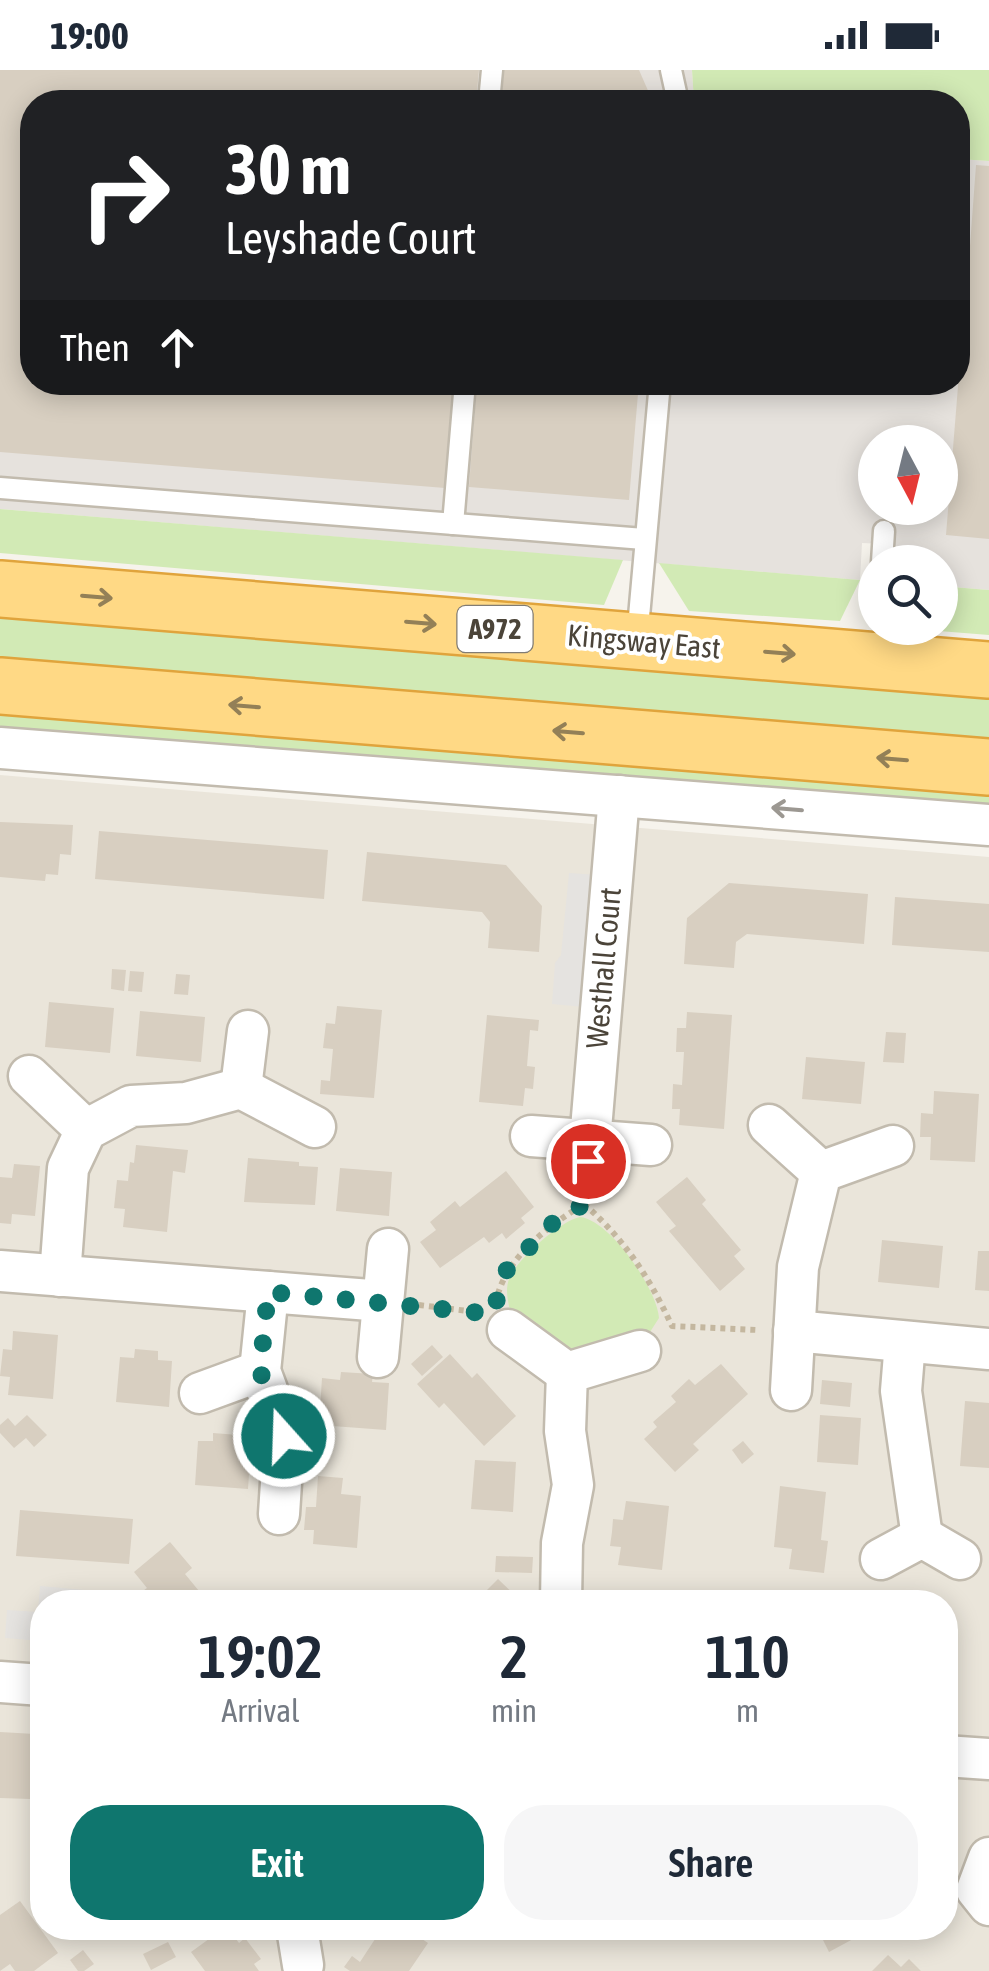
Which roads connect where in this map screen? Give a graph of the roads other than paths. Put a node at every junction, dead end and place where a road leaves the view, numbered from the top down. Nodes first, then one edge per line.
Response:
1 (465, 395) edge
2 (659, 395) edge
3 (0, 488) edge
4 (453, 524) junction
5 (884, 531) dead end
6 (644, 539) junction
7 (883, 545) edge
8 (0, 589) edge
9 (636, 641) junction
10 (989, 670) edge
11 (0, 686) edge
12 (0, 748) edge
13 (989, 767) edge
14 (619, 796) junction
15 (989, 825) edge
16 (248, 1030) dead end
17 (29, 1076) dead end
18 (241, 1088) junction
19 (769, 1125) dead end
20 (314, 1127) dead end
21 (86, 1130) junction
22 (532, 1136) dead end
23 (651, 1146) dead end
24 (893, 1146) dead end
25 (589, 1151) junction
26 (820, 1172) junction
27 (388, 1249) dead end
28 (0, 1272) edge
29 (60, 1276) junction
30 (268, 1292) junction
31 (383, 1301) junction
32 (499, 1315) road end
33 (794, 1332) junction
34 (904, 1342) junction
35 (989, 1349) edge
36 (640, 1351) dead end
37 (378, 1357) dead end
38 (260, 1371) junction
39 (567, 1373) junction
40 (791, 1390) dead end
41 (200, 1393) dead end
42 (278, 1514) dead end
43 (922, 1536) junction
44 (881, 1559) dead end
45 (960, 1560) dead end
46 (561, 1590) edge
47 (0, 1682) edge
48 (30, 1684) edge
49 (958, 1757) edge
50 (989, 1759) edge

1 - 4 lane
2 - 6 lane
3 - 4 lane
4 - 6 lane
5 - 7 lane
6 - 9 lane
8 -> 9 highway, Kingsway East / A972
9 -> 10 highway, Kingsway East / A972
13 -> 11 highway
12 - 14 street
15 -> 14 street
14 - 25 street, Westhall Court
16 - 18 street
17 - 21 street
18 - 20 street
18 - 21 street
19 - 26 street
21 - 29 street
22 - 25 street
23 - 25 street
24 - 26 street
26 - 33 street
27 - 31 street
28 - 29 street
29 - 30 street
30 - 31 street
30 - 38 street
31 - 37 street
32 - 39 street
33 - 34 street
33 - 40 street
34 - 35 street
34 - 43 street
36 - 39 street
38 - 41 street
38 - 42 street
39 - 46 street
43 - 44 street
43 - 45 street
47 - 48 street
49 - 50 street

